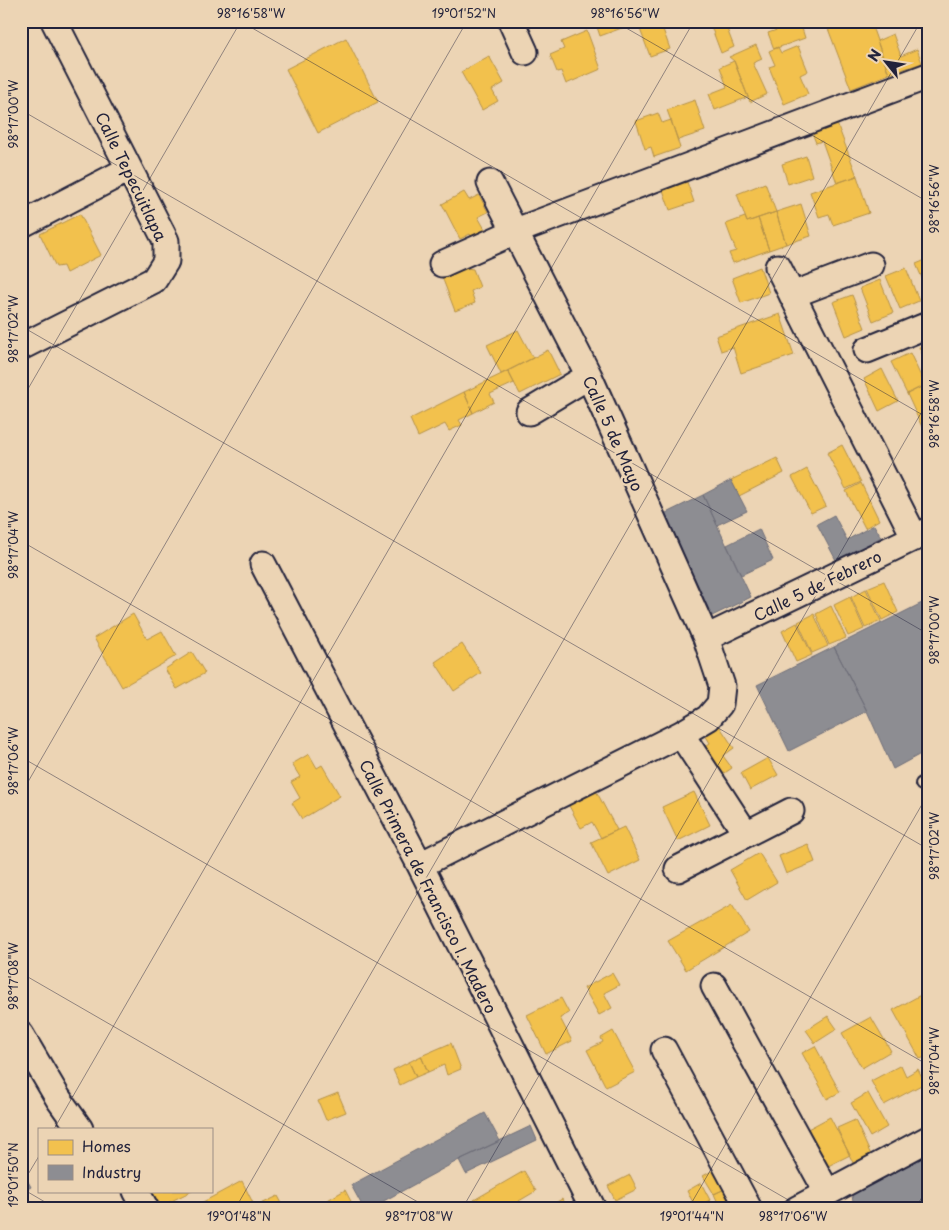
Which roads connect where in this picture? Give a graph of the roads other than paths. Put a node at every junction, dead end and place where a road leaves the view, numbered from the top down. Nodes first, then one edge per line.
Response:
1 (54, 21) edge
2 (511, 21) edge
3 (525, 52) dead end
4 (928, 76) edge
5 (129, 169) junction
6 (490, 183) dead end
7 (21, 225) edge
8 (516, 231) junction
9 (442, 264) dead end
10 (872, 265) dead end
11 (778, 267) dead end
12 (792, 295) junction
13 (928, 325) edge
14 (21, 347) edge
15 (867, 350) dead end
16 (589, 376) junction
17 (528, 412) dead end
18 (921, 535) edge
19 (263, 564) dead end
20 (706, 638) junction
21 (681, 734) junction
22 (791, 811) dead end
23 (746, 834) junction
24 (420, 865) junction
25 (678, 869) dead end
26 (714, 986) dead end
27 (21, 1035) edge
28 (664, 1050) dead end
29 (79, 1128) edge
30 (928, 1139) edge
31 (137, 1192) edge
32 (827, 1192) junction
33 (146, 1209) edge
34 (593, 1209) edge
35 (749, 1209) edge
36 (797, 1209) edge

1 - 5 street, Calle Tepecuitlapa
2 - 3 street
4 - 8 street
5 - 7 street
5 - 14 street, Calle Tepecuitlapa
6 - 8 street, Calle 5 de Mayo
8 - 9 street
8 - 16 street, Calle 5 de Mayo
10 - 12 street
11 - 12 street
12 - 18 street
13 - 15 street
16 - 17 street
16 - 20 street, Calle 5 de Mayo
18 - 20 street, Calle 5 de Febrero
19 - 24 street, Calle Primera de Francisco I. Madero
20 - 21 street, Calle 5 de Mayo
21 - 23 street
21 - 24 street, Calle 5 de Mayo
22 - 23 street
23 - 25 street
24 - 34 street, Calle Primera de Francisco I. Madero
26 - 32 street
27 - 29 street
28 - 35 street
30 - 32 street
31 - 33 street
32 - 36 street

